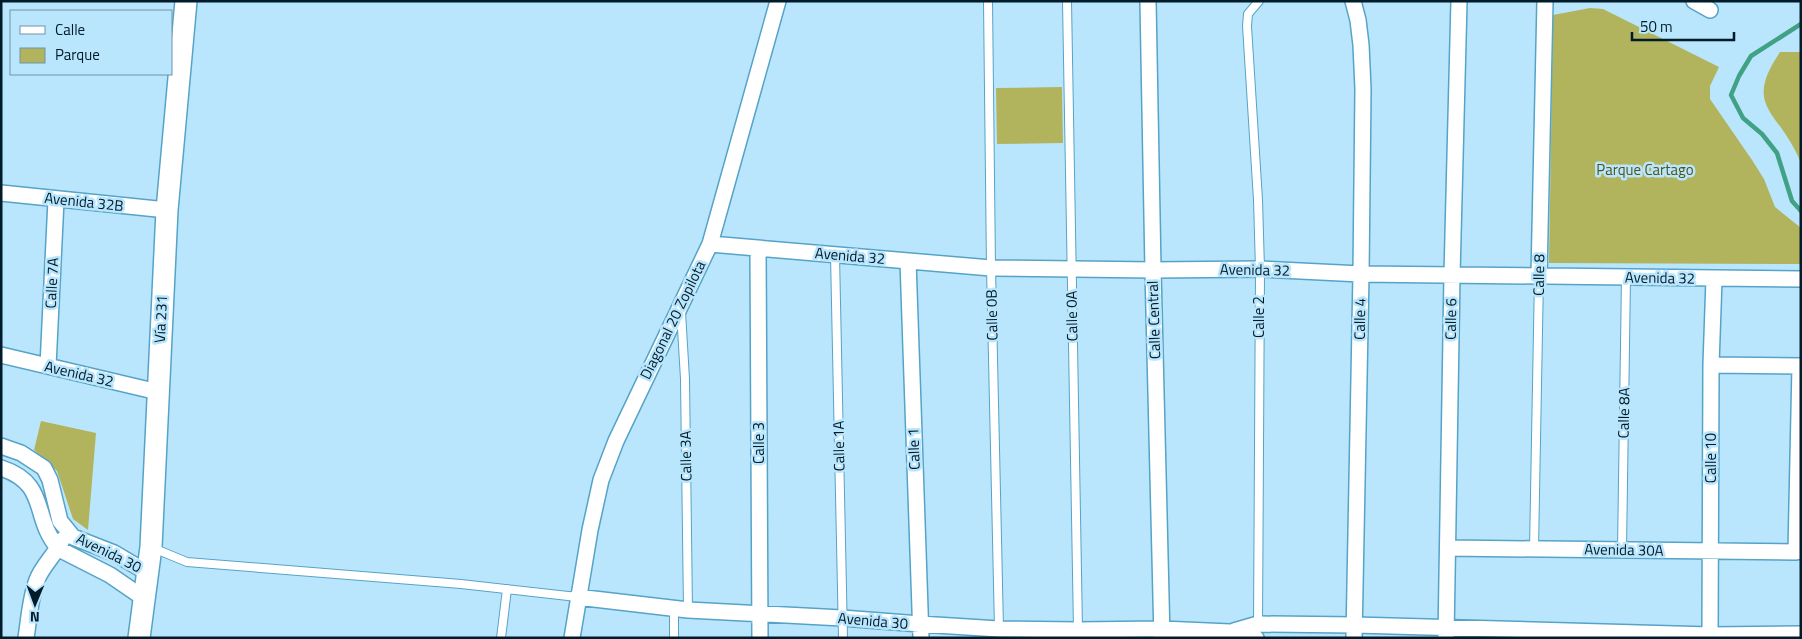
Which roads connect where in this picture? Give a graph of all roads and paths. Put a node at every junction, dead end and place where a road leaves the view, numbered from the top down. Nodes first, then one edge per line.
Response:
1 (186, 1) edge
2 (778, 1) edge
3 (988, 1) edge
4 (1067, 1) edge
5 (1148, 1) edge
6 (1259, 1) edge
7 (1353, 1) edge
8 (1459, 1) edge
9 (1545, 1) edge
10 (1694, 1) edge
11 (1710, 10) dead end
12 (1, 193) edge
13 (56, 200) junction
14 (167, 210) junction
15 (710, 244) junction
16 (758, 248) junction
17 (835, 255) junction
18 (908, 261) junction
19 (991, 268) junction
20 (1071, 269) junction
21 (1260, 269) junction
22 (1153, 270) junction
23 (1361, 274) junction
24 (1452, 275) junction
25 (1539, 276) junction
26 (1626, 277) junction
27 (1714, 278) junction
28 (1801, 279) edge
29 (681, 302) junction
30 (1, 355) edge
31 (1711, 364) junction
32 (48, 366) junction
33 (1800, 366) edge
34 (158, 392) junction
35 (1, 446) edge
36 (1, 468) edge
37 (67, 530) junction
38 (151, 547) junction
39 (1448, 548) junction
40 (59, 549) junction
41 (1534, 549) junction
42 (1622, 550) junction
43 (1711, 551) junction
44 (1798, 552) edge
45 (148, 573) junction
46 (506, 589) junction
47 (577, 597) junction
48 (145, 599) junction
49 (681, 609) junction
50 (760, 614) junction
51 (842, 618) junction
52 (999, 629) junction
53 (1078, 630) junction
54 (921, 631) edge
55 (1354, 631) edge
56 (1162, 633) edge
57 (1258, 633) edge
58 (1446, 633) edge
59 (1801, 634) edge
60 (1710, 636) edge
61 (26, 638) edge
62 (139, 638) edge
63 (502, 638) edge
64 (572, 638) edge
65 (674, 638) edge
66 (760, 638) edge
67 (843, 638) edge

1 - 14 main road, Vía 231
2 - 15 street, Diagonal 20 Zopilota
3 - 19 lane, Calle 0B
4 - 20 lane, Calle 0A
5 - 22 street, Calle Central
6 - 21 lane, Calle 2
7 - 23 street, Calle 4
8 - 24 street, Calle 6
9 - 25 street, Calle 8
10 - 11 street
12 - 13 street, Avenida 32B
13 - 14 street, Avenida 32B
13 - 32 street, Calle 7A
14 - 34 main road, Vía 231
15 - 16 street, Avenida 32
15 - 29 street, Diagonal 20 Zopilota
16 - 17 street, Avenida 32
16 - 50 street, Calle 3
17 - 18 street, Avenida 32
17 - 51 lane, Calle 1A
18 - 19 street, Avenida 32
18 - 54 street, Calle 1
19 - 20 street, Avenida 32
19 - 52 lane, Calle 0B
20 - 22 street, Avenida 32
20 - 53 lane, Calle 0A
21 - 22 street, Avenida 32
21 - 23 street, Avenida 32
21 - 57 lane, Calle 2
22 - 56 street, Calle Central
23 - 24 street, Avenida 32
23 - 55 street, Calle 4
24 - 25 street, Avenida 32
24 - 39 street, Calle 6
25 - 26 street, Avenida 32
25 - 41 lane, Calle 8
26 - 27 street, Avenida 32
26 - 42 lane, Calle 8A
27 - 28 street, Avenida 32
27 - 31 street, Calle 10
29 - 47 street, Diagonal 20 Zopilota
29 - 49 lane, Calle 3A
30 - 32 street, Avenida 32
31 - 33 street
31 - 43 street, Calle 10
32 - 34 street, Avenida 32
33 - 44 street
34 - 38 main road, Vía 231
35 - 37 street, Avenida 30
36 - 40 street, Avenida 30
37 - 40 street
37 - 45 street, Avenida 30
38 - 45 main road, Vía 231
38 - 46 lane
39 - 41 street, Avenida 30A
39 - 58 street, Calle 6
40 - 48 street, Avenida 30
40 - 61 street
41 - 42 street, Avenida 30A
42 - 43 street, Avenida 30A
43 - 44 street, Avenida 30A
43 - 60 street, Calle 10
45 - 48 main road, Vía 231
46 - 47 lane
46 - 63 lane
47 - 49 street, Avenida 30
47 - 64 street, Diagonal 20 Zopilota
48 - 62 main road, Vía 231
49 - 50 street, Avenida 30
49 - 65 lane, Calle 3A
50 - 51 street, Avenida 30
50 - 66 street, Calle 3
51 - 54 street, Avenida 30
51 - 67 lane, Calle 1A
52 - 53 street, Avenida 30
52 - 54 street, Avenida 30
53 - 56 street, Avenida 30
55 - 57 street, Avenida 30
55 - 58 street, Avenida 30
56 - 57 street, Avenida 30
58 - 60 street, Avenida 30
59 - 60 street, Avenida 30

